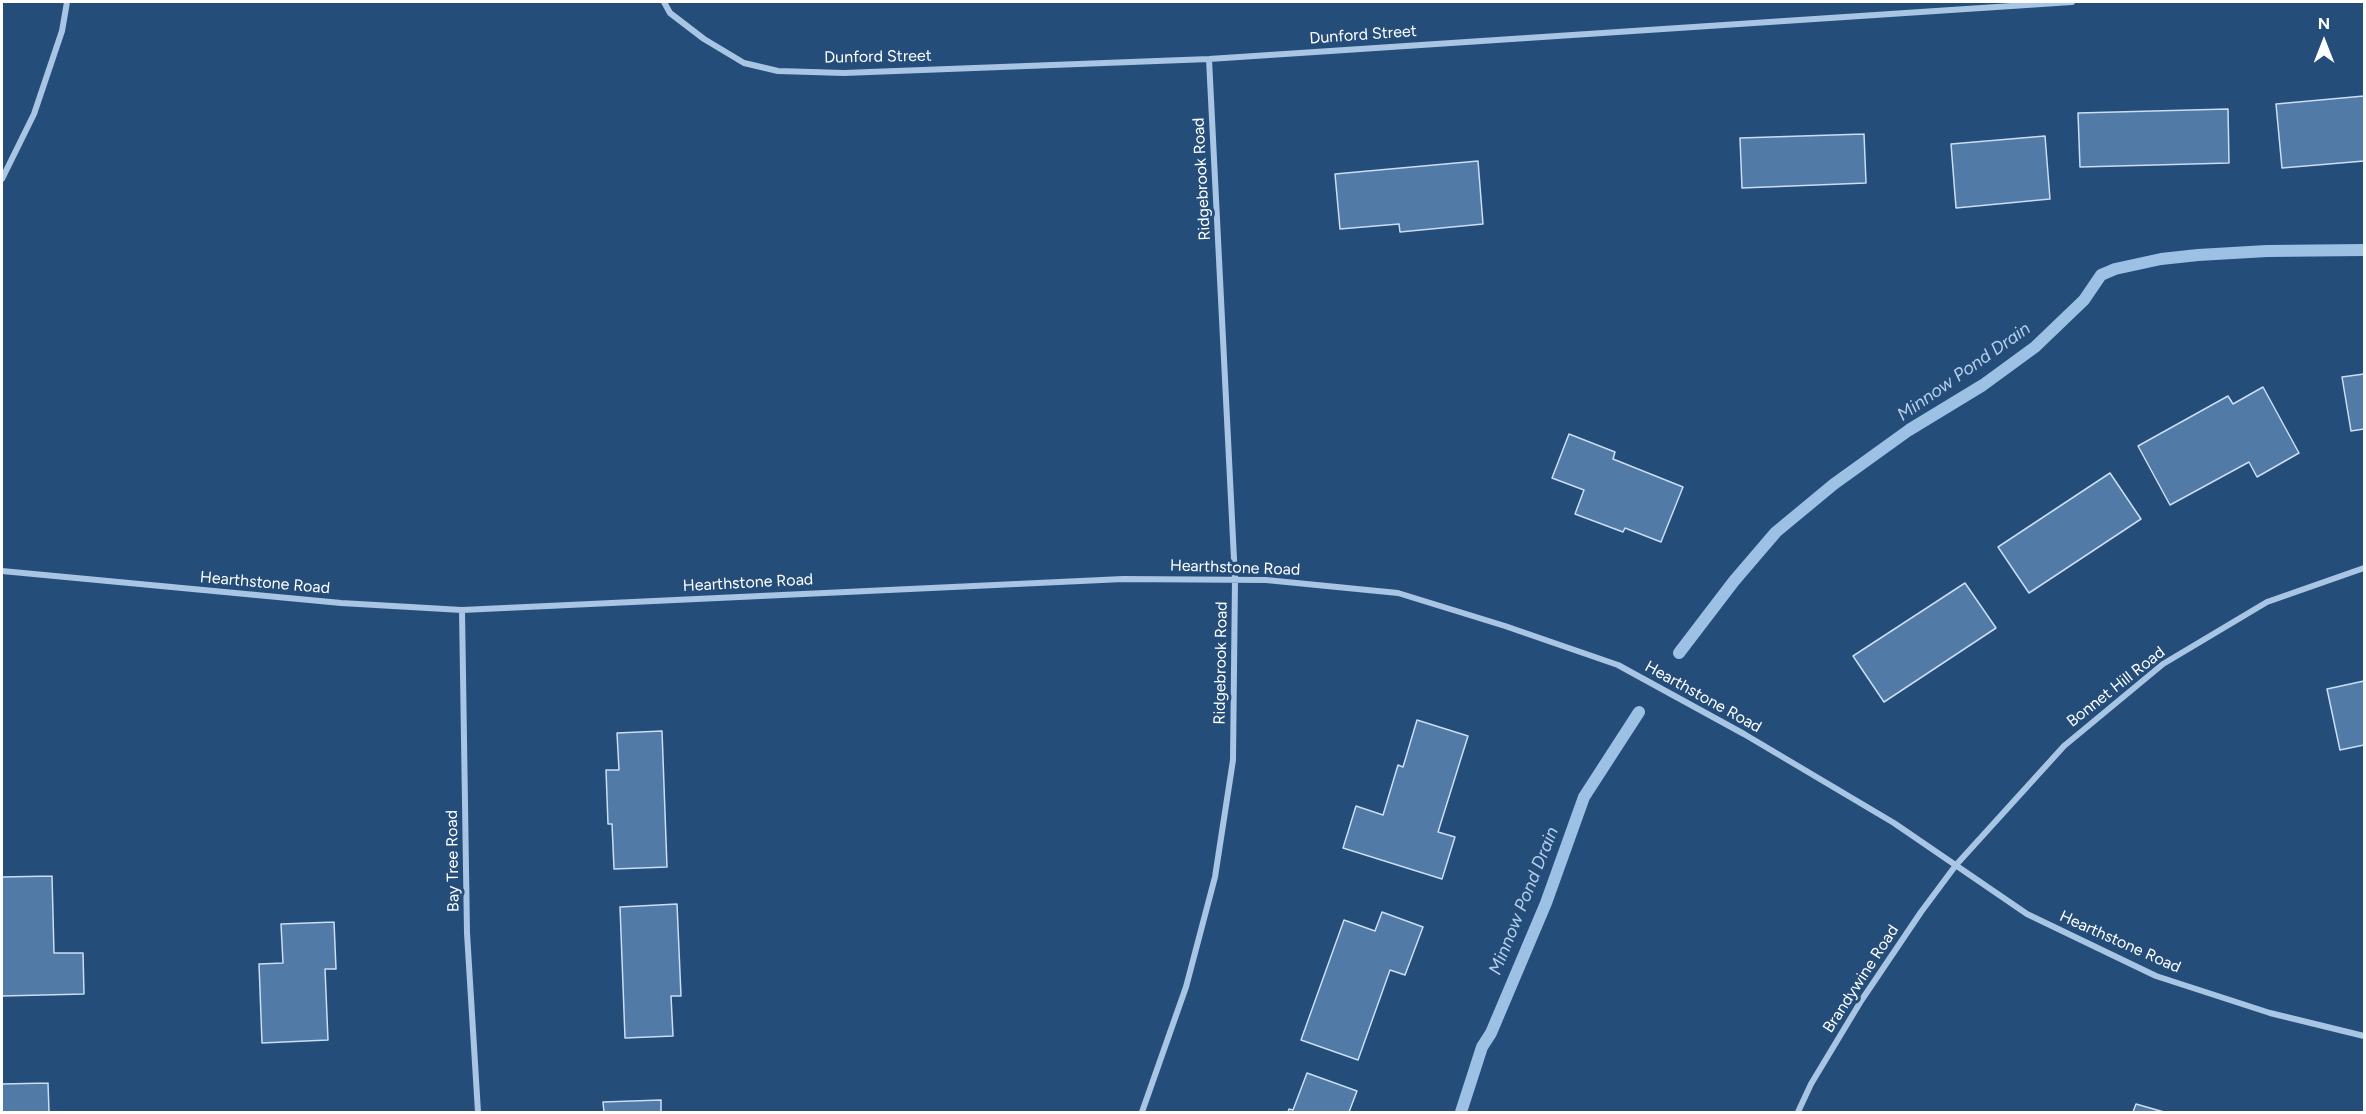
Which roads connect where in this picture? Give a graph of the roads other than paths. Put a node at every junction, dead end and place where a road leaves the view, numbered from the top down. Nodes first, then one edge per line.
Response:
1 (67, 2) edge
2 (664, 2) edge
3 (2072, 2) edge
4 (1209, 59) junction
5 (2, 178) edge
6 (2364, 568) edge
7 (2, 571) edge
8 (1236, 579) junction
9 (462, 610) junction
10 (1956, 865) junction
11 (2364, 1036) edge
12 (478, 1113) edge
13 (1142, 1113) edge
14 (1798, 1113) edge

1 - 5 street
2 - 4 street, Dunford Street
3 - 4 street, Dunford Street
4 - 8 street, Ridgebrook Road
6 - 10 street, Bonnet Hill Road
7 - 9 street, Hearthstone Road
8 - 9 street, Hearthstone Road
8 - 10 street, Hearthstone Road
8 - 13 street, Ridgebrook Road
9 - 12 street, Bay Tree Road
10 - 11 street, Hearthstone Road
10 - 14 street, Brandywine Road

